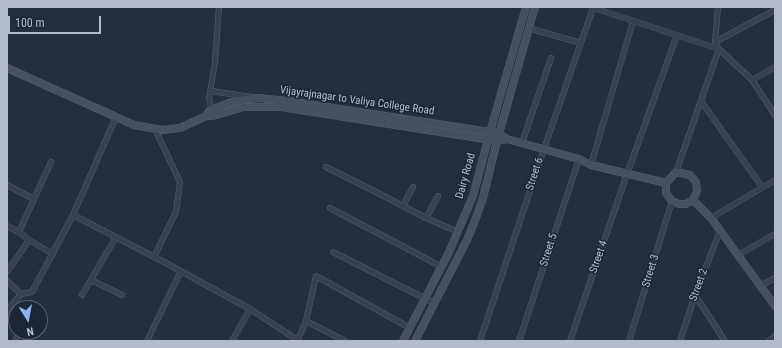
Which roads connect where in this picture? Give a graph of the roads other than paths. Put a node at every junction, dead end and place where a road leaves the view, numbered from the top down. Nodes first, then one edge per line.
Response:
1 (218, 7) edge
2 (526, 7) edge
3 (535, 7) edge
4 (718, 7) edge
5 (592, 8) edge
6 (775, 10) edge
7 (633, 21) junction
8 (528, 28) junction
9 (677, 35) junction
10 (715, 42) junction
11 (581, 43) junction
12 (719, 50) junction
13 (551, 58) dead end
14 (775, 67) edge
15 (7, 68) edge
16 (752, 80) junction
17 (211, 91) junction
18 (258, 98) junction
19 (701, 100) junction
20 (212, 110) junction
21 (775, 115) edge
22 (116, 116) junction
23 (206, 116) junction
24 (155, 129) junction
25 (489, 135) junction
26 (498, 138) junction
27 (522, 143) junction
28 (544, 148) junction
29 (579, 159) junction
30 (51, 162) dead end
31 (591, 165) junction
32 (326, 167) dead end
33 (676, 172) junction
34 (627, 174) junction
35 (775, 180) edge
36 (666, 183) junction
37 (7, 185) edge
38 (413, 187) dead end
39 (762, 187) junction
40 (438, 196) dead end
41 (34, 199) junction
42 (693, 200) junction
43 (672, 201) junction
44 (403, 206) junction
45 (330, 208) dead end
46 (73, 215) junction
47 (426, 218) junction
48 (711, 218) junction
49 (7, 226) edge
50 (720, 231) junction
51 (19, 232) junction
52 (458, 232) junction
53 (775, 234) edge
54 (116, 237) junction
55 (29, 240) junction
56 (333, 252) dead end
57 (53, 254) junction
58 (738, 255) junction
59 (154, 257) junction
60 (442, 266) junction
61 (181, 271) junction
62 (7, 272) edge
63 (775, 278) edge
64 (91, 280) junction
65 (7, 281) edge
66 (760, 286) junction
67 (21, 294) junction
68 (82, 295) dead end
69 (122, 295) dead end
70 (695, 295) junction
71 (424, 299) junction
72 (434, 303) junction
73 (775, 306) edge
74 (250, 309) junction
75 (7, 311) edge
76 (306, 321) junction
77 (410, 328) junction
78 (775, 336) edge
79 (298, 340) edge
80 (147, 341) edge
81 (232, 341) edge
82 (345, 341) edge
83 (403, 341) edge
84 (415, 341) edge
85 (480, 341) edge
86 (519, 341) edge
87 (570, 341) edge
88 (629, 341) edge
89 (680, 341) edge
90 (725, 341) edge
91 (769, 341) edge

1 - 17 street
2 - 25 street, Dairy Road
3 - 8 street, Dairy Road
4 - 10 street
5 - 7 street
5 - 11 street, Street 6
6 - 10 street
7 - 9 street
7 - 31 street
8 - 11 street
8 - 26 street, Dairy Road
9 - 12 street
9 - 34 street, Street 4
10 - 12 street
11 - 28 street, Street 6
12 - 16 street
12 - 19 street
13 - 27 street
14 - 16 street
15 - 22 street, Vijayrajnagar to Valiya College Road
16 - 21 street
17 - 18 street
17 - 20 street
18 - 20 street, Vijayrajnagar to Valiya College Road
18 - 25 street, Vijayrajnagar to Valiya College Road
19 - 33 street
19 - 39 street
20 - 23 street, Vijayrajnagar to Valiya College Road
22 - 24 street, Vijayrajnagar to Valiya College Road
22 - 46 street
23 - 24 street, Vijayrajnagar to Valiya College Road
23 - 25 street, Vijayrajnagar to Valiya College Road
24 - 59 street
25 - 26 street, Vijayrajnagar to Valiya College Road
25 - 52 street, Dairy Road
26 - 27 street, Vijayrajnagar to Valiya College Road
26 - 72 street, Dairy Road
27 - 28 street, Vijayrajnagar to Valiya College Road
28 - 29 street, Vijayrajnagar to Valiya College Road
28 - 85 street, Street 6
29 - 31 street, Vijayrajnagar to Valiya College Road
29 - 86 street, Street 5
30 - 41 street
31 - 34 street, Vijayrajnagar to Valiya College Road
32 - 44 street
33 - 36 street
33 - 42 street
34 - 36 street, Vijayrajnagar to Valiya College Road
34 - 87 street, Street 4
35 - 39 street
36 - 43 street
37 - 41 street
38 - 44 street
39 - 48 street
40 - 47 street
41 - 51 street
42 - 43 street
42 - 48 street
43 - 88 street, Street 3
44 - 47 street
45 - 60 street
46 - 54 street
46 - 57 street
47 - 52 street
48 - 50 street
49 - 51 street
50 - 58 street
50 - 70 street, Street 2
51 - 55 street
52 - 60 street, Dairy Road
53 - 58 street
54 - 59 street
54 - 64 street
55 - 57 street
55 - 62 street
56 - 71 street
57 - 67 street
58 - 66 street
59 - 61 street
60 - 71 street, Dairy Road
61 - 74 street
61 - 80 street
63 - 66 street
64 - 68 street
64 - 69 street
65 - 67 street
66 - 73 street
67 - 75 street
70 - 89 street, Street 2
70 - 90 street
71 - 72 street
71 - 77 street, Dairy Road
72 - 84 street, Dairy Road
74 - 79 street
74 - 81 street
76 - 77 street
76 - 79 street
76 - 82 street
77 - 83 street, Dairy Road
78 - 91 street

